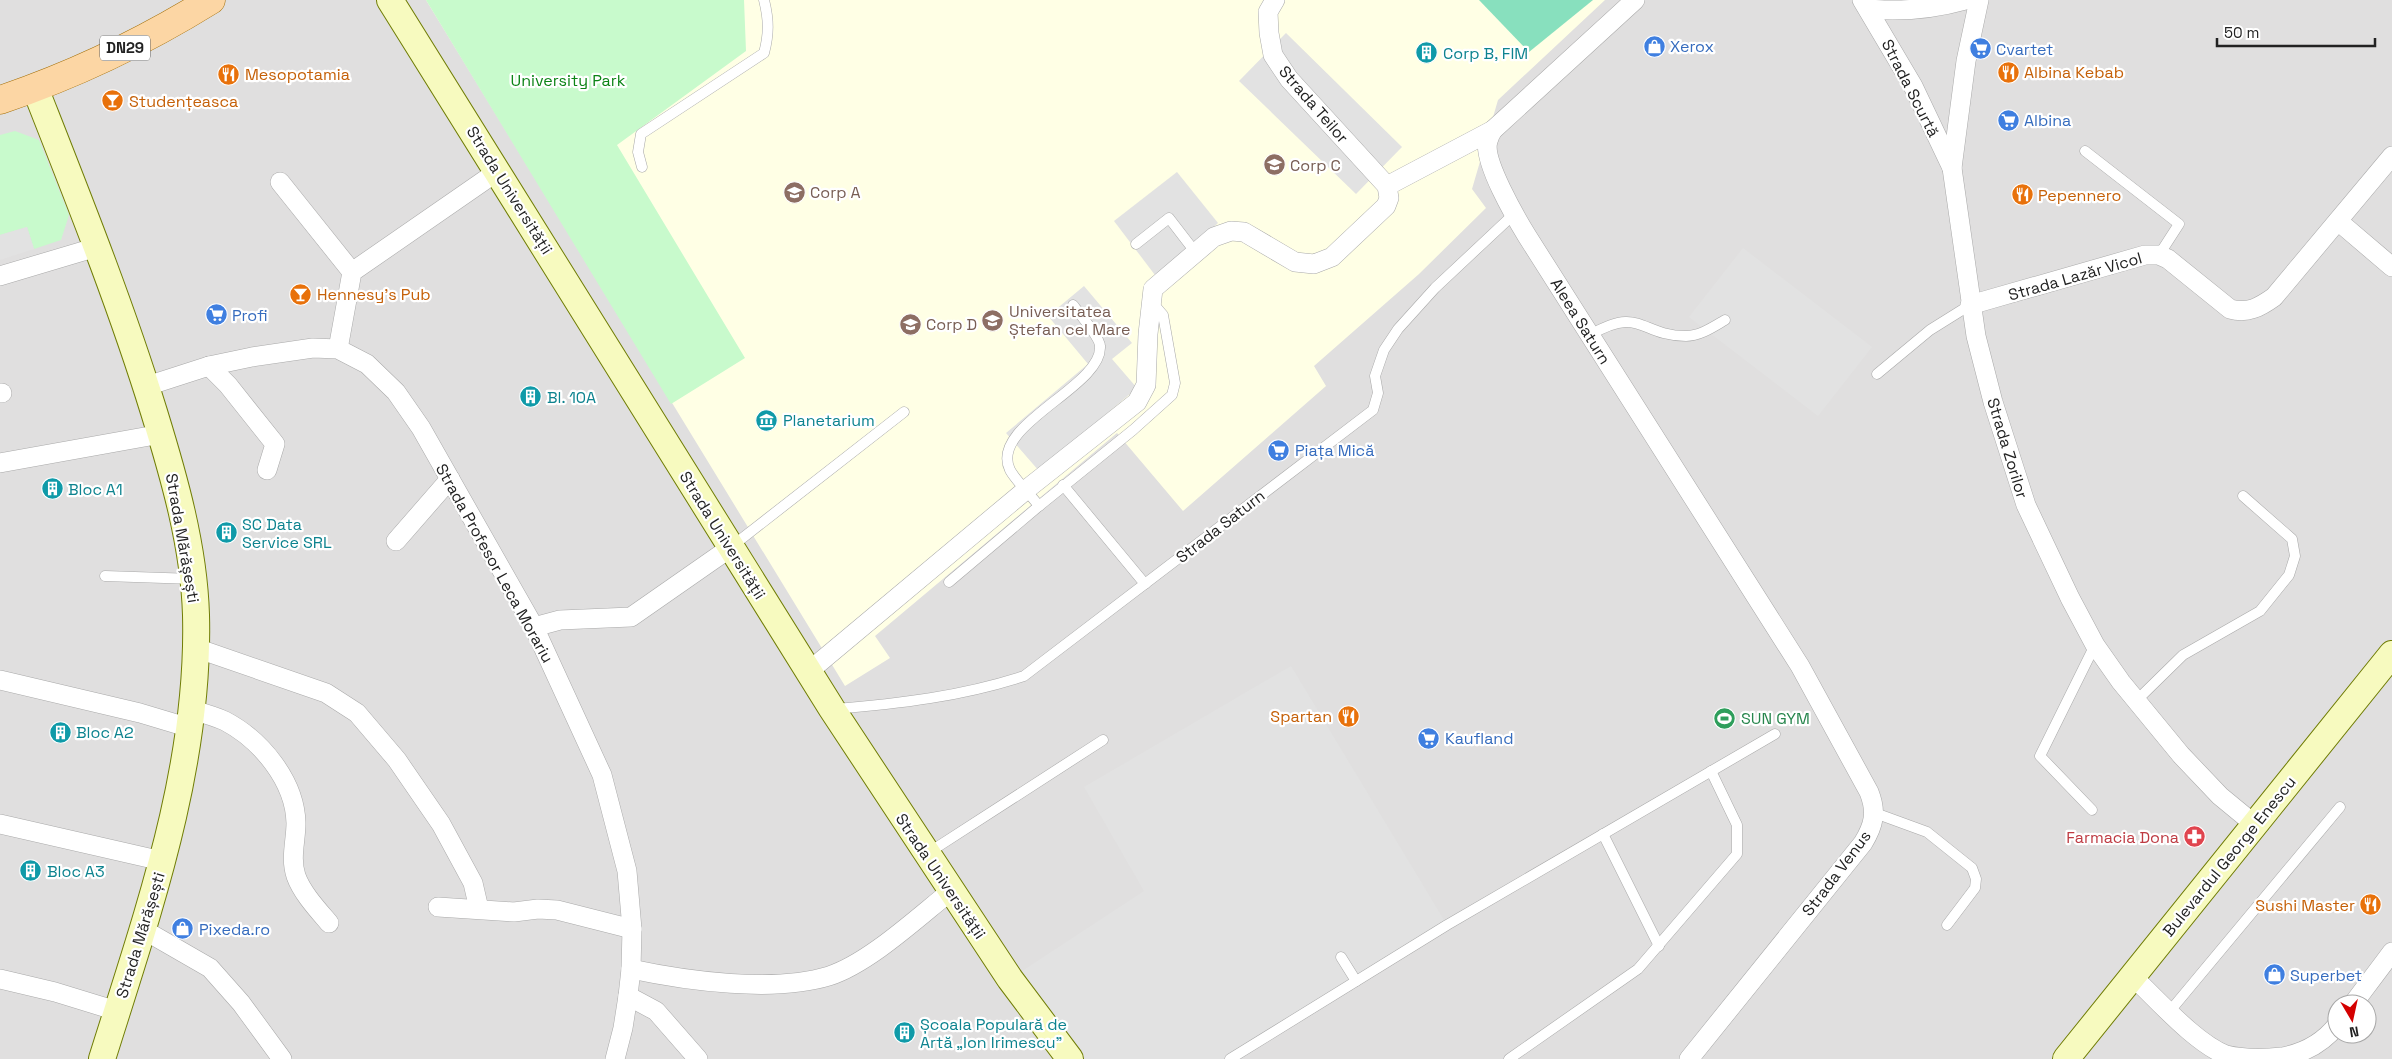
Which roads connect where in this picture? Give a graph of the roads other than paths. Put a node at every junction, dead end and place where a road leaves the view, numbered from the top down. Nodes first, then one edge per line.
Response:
1 (211, 0) edge
2 (390, 0) edge
3 (764, 0) edge
4 (1275, 0) edge
5 (1634, 0) edge
6 (1965, 0) edge
7 (1979, 0) edge
8 (1865, 5) edge
9 (35, 88) junction
10 (0, 100) edge
11 (1493, 130) junction
12 (2085, 151) dead end
13 (2392, 156) edge
14 (642, 167) dead end
15 (1952, 168) junction
16 (498, 171) junction
17 (280, 182) dead end
18 (1388, 192) junction
19 (1514, 214) junction
20 (2338, 221) junction
21 (1136, 244) dead end
22 (97, 248) junction
23 (1196, 253) junction
24 (2159, 255) junction
25 (2392, 267) edge
26 (352, 272) junction
27 (0, 276) edge
28 (1150, 300) junction
29 (1073, 305) dead end
30 (1970, 305) junction
31 (1725, 320) dead end
32 (1590, 335) junction
33 (338, 349) junction
34 (209, 366) junction
35 (1877, 374) dead end
36 (147, 386) junction
37 (904, 412) dead end
38 (161, 434) junction
39 (0, 463) edge
40 (267, 470) dead end
41 (450, 479) junction
42 (1064, 485) junction
43 (1027, 489) junction
44 (2243, 496) dead end
45 (1039, 506) junction
46 (396, 540) dead end
47 (730, 548) junction
48 (105, 576) dead end
49 (194, 579) junction
50 (949, 582) dead end
51 (1145, 584) junction
52 (534, 627) junction
53 (2095, 645) junction
54 (196, 648) junction
55 (2392, 654) edge
56 (1800, 666) joint
57 (808, 672) junction
58 (0, 680) edge
59 (2136, 702) junction
60 (832, 709) junction
61 (191, 719) junction
62 (1775, 734) dead end
63 (1103, 740) dead end
64 (1711, 771) junction
65 (2340, 807) dead end
66 (2092, 810) dead end
67 (1875, 813) junction
68 (0, 824) edge
69 (2254, 824) junction
70 (1603, 834) junction
71 (926, 854) junction
72 (162, 861) junction
73 (951, 891) junction
74 (438, 907) dead end
75 (478, 909) junction
76 (329, 923) dead end
77 (1947, 925) dead end
78 (632, 929) junction
79 (144, 930) junction
80 (1659, 946) junction
81 (2392, 952) edge
82 (1341, 957) dead end
83 (631, 969) junction
84 (2132, 976) junction
85 (0, 980) edge
86 (1356, 981) junction
87 (2360, 994) edge
88 (628, 996) junction
89 (117, 1010) junction
90 (2170, 1011) junction
91 (2327, 1034) edge
92 (102, 1059) edge
93 (282, 1059) edge
94 (615, 1059) edge
95 (698, 1059) edge
96 (1070, 1059) edge
97 (1230, 1059) edge
98 (1509, 1059) edge
99 (1689, 1059) edge
100 (2066, 1059) edge
101 (2237, 1059) edge

1 - 9 main road, DN29
2 - 16 street, Strada Universității
3 - 14 lane
4 - 18 street, Strada Teilor
5 - 11 street
6 - 8 street, Strada Scurtă
7 - 15 street, Strada Zorilor
8 - 15 street, Strada Scurtă
9 - 10 main road, DN29
9 - 22 street, Strada Mărășești
11 - 18 street
11 - 19 street, Aleea Saturn
12 - 24 lane
13 - 20 street, Strada Lazăr Vicol
15 - 30 street, Strada Zorilor
16 - 26 street
16 - 47 street, Strada Universității
17 - 26 street
18 - 23 street
19 - 32 street, Aleea Saturn
19 - 51 lane, Strada Saturn
20 - 24 street, Strada Lazăr Vicol
20 - 25 street
21 - 23 lane
22 - 27 street
22 - 36 street, Strada Mărășești
23 - 28 street
24 - 30 street, Strada Lazăr Vicol
26 - 33 street
28 - 42 lane
28 - 43 street
29 - 43 lane
30 - 35 lane
30 - 53 street, Strada Zorilor
31 - 32 lane
32 - 56 street, Aleea Saturn
33 - 34 street, Strada Profesor Leca Morariu
33 - 41 street, Strada Profesor Leca Morariu
34 - 36 street, Strada Profesor Leca Morariu
34 - 40 street
36 - 38 street, Strada Mărășești
37 - 47 lane
38 - 39 street
38 - 49 street, Strada Mărășești
41 - 46 street
41 - 52 street, Strada Profesor Leca Morariu
42 - 45 lane
42 - 51 lane
43 - 45 lane
43 - 57 street
44 - 59 lane
45 - 50 lane
47 - 52 street
47 - 57 street, Strada Universității
48 - 49 lane
49 - 54 street, Strada Mărășești
51 - 60 lane, Strada Saturn
52 - 78 street, Strada Profesor Leca Morariu
53 - 59 street, Strada Zorilor
53 - 66 lane
54 - 61 street, Strada Mărășești
54 - 75 street
55 - 69 street, Bulevardul George Enescu
56 - 67 street, Strada Venus
57 - 60 street, Strada Universității
58 - 61 street
59 - 69 street, Strada Zorilor
60 - 71 street, Strada Universității
61 - 72 street, Strada Mărășești
61 - 76 street
62 - 64 lane
63 - 71 lane
64 - 70 lane
64 - 80 lane
65 - 90 lane
67 - 77 lane
67 - 99 street, Strada Venus
68 - 72 street
69 - 84 street, Bulevardul George Enescu
70 - 80 lane
70 - 86 lane
71 - 73 street, Strada Universității
72 - 79 street, Strada Mărășești
73 - 83 street
73 - 96 street, Strada Universității
74 - 75 street
75 - 78 street
78 - 83 street, Strada Profesor Leca Morariu
79 - 89 street, Strada Mărășești
79 - 93 street
80 - 98 lane
81 - 87 street
82 - 86 lane
83 - 88 street, Strada Profesor Leca Morariu
84 - 90 street
84 - 100 street, Bulevardul George Enescu
85 - 89 street
86 - 97 lane
88 - 94 street, Strada Profesor Leca Morariu
88 - 95 street
89 - 92 street, Strada Mărășești
90 - 101 street
91 - 101 street

